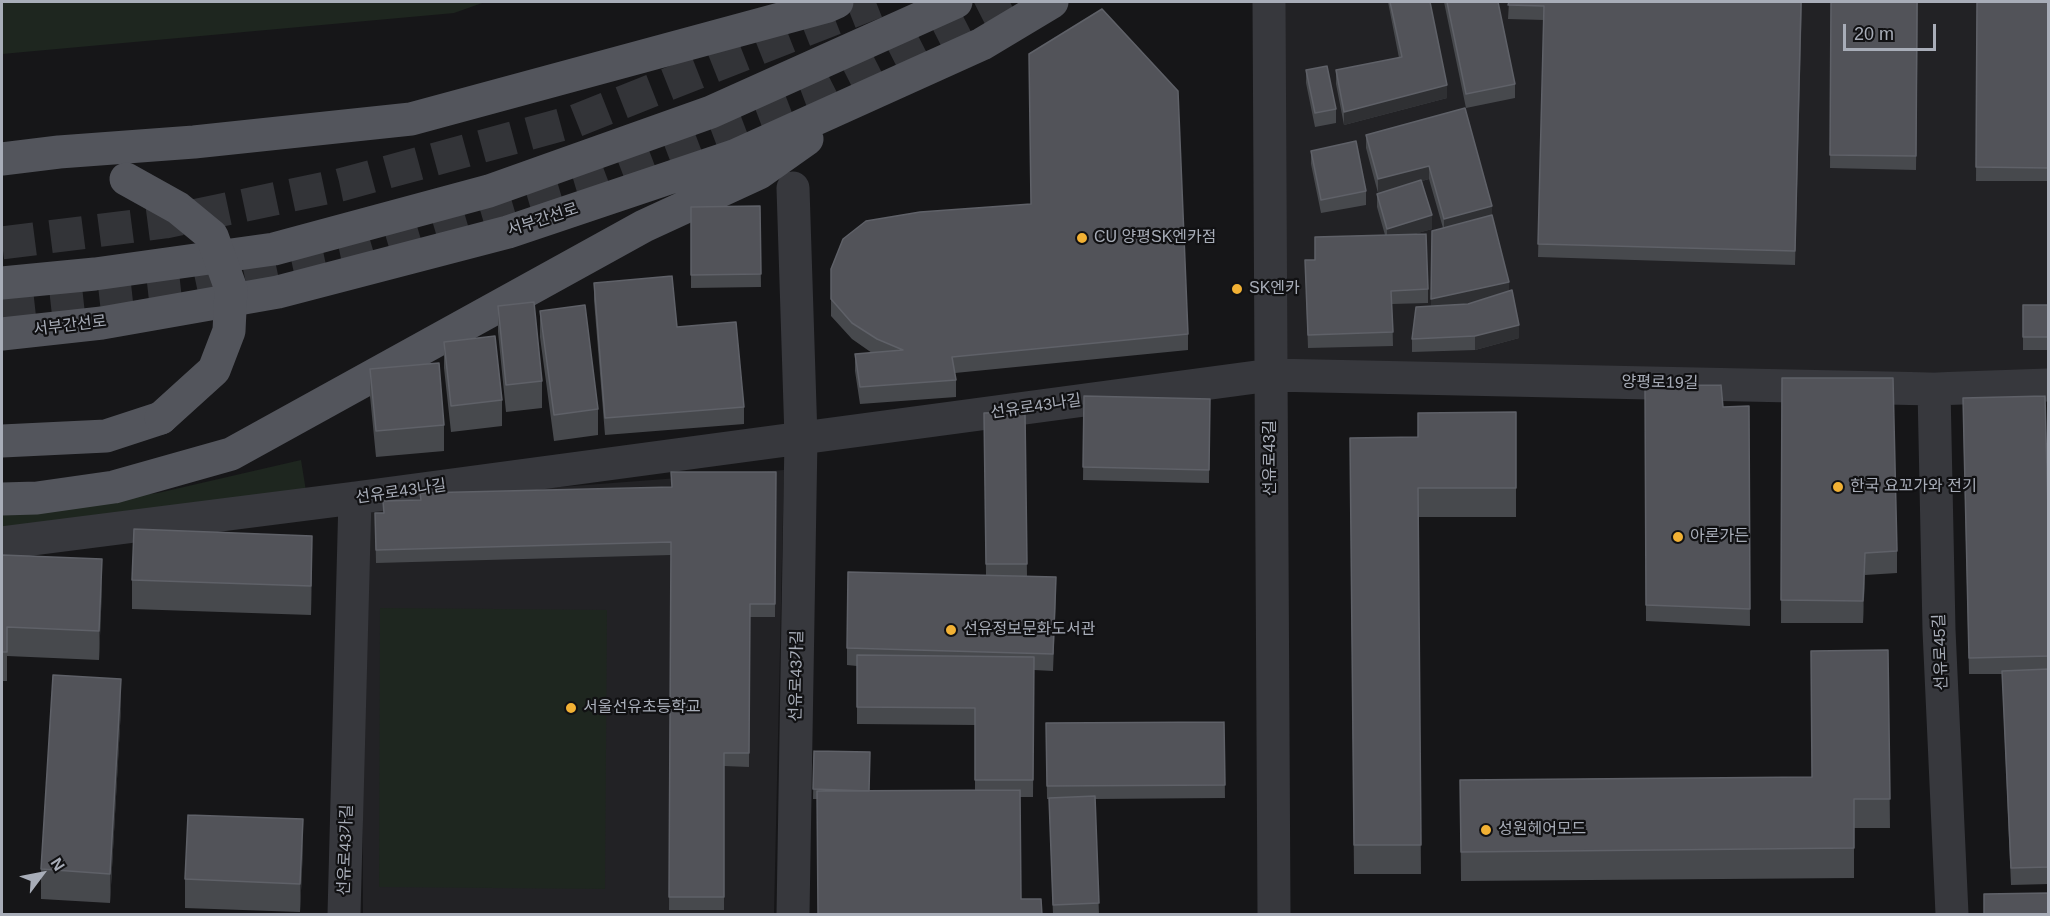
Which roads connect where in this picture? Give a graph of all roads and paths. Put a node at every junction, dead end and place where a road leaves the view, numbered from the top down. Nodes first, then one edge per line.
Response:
1 (837, 2) edge
2 (956, 2) edge
3 (1052, 2) edge
4 (1269, 2) edge
5 (870, 94) junction
6 (58, 152) junction
7 (2, 159) edge
8 (794, 188) dead end
9 (2, 283) edge
10 (2, 334) edge
11 (1271, 375) junction
12 (2049, 385) edge
13 (1935, 389) junction
14 (801, 438) junction
15 (11, 443) edge
16 (355, 498) junction
17 (2, 499) edge
18 (2, 543) edge
19 (344, 915) edge
20 (793, 915) edge
21 (1274, 915) edge
22 (1952, 915) edge

1 - 6 main road
2 - 9 main road
3 - 5 main road, 서부간선로
4 - 11 street, 선유로43길
5 - 10 main road, 서부간선로
5 - 17 main road
6 - 7 main road
6 - 15 main road, bridge
8 - 14 street
11 - 13 street, 양평로19길
11 - 14 street, 선유로43나길
11 - 21 street, 선유로43길
12 - 13 street, 양평로19길
13 - 22 street, 선유로45길
14 - 16 street, 선유로43나길
14 - 20 street, 선유로43가길
16 - 18 street, 선유로43나길
16 - 19 street, 선유로43가길

